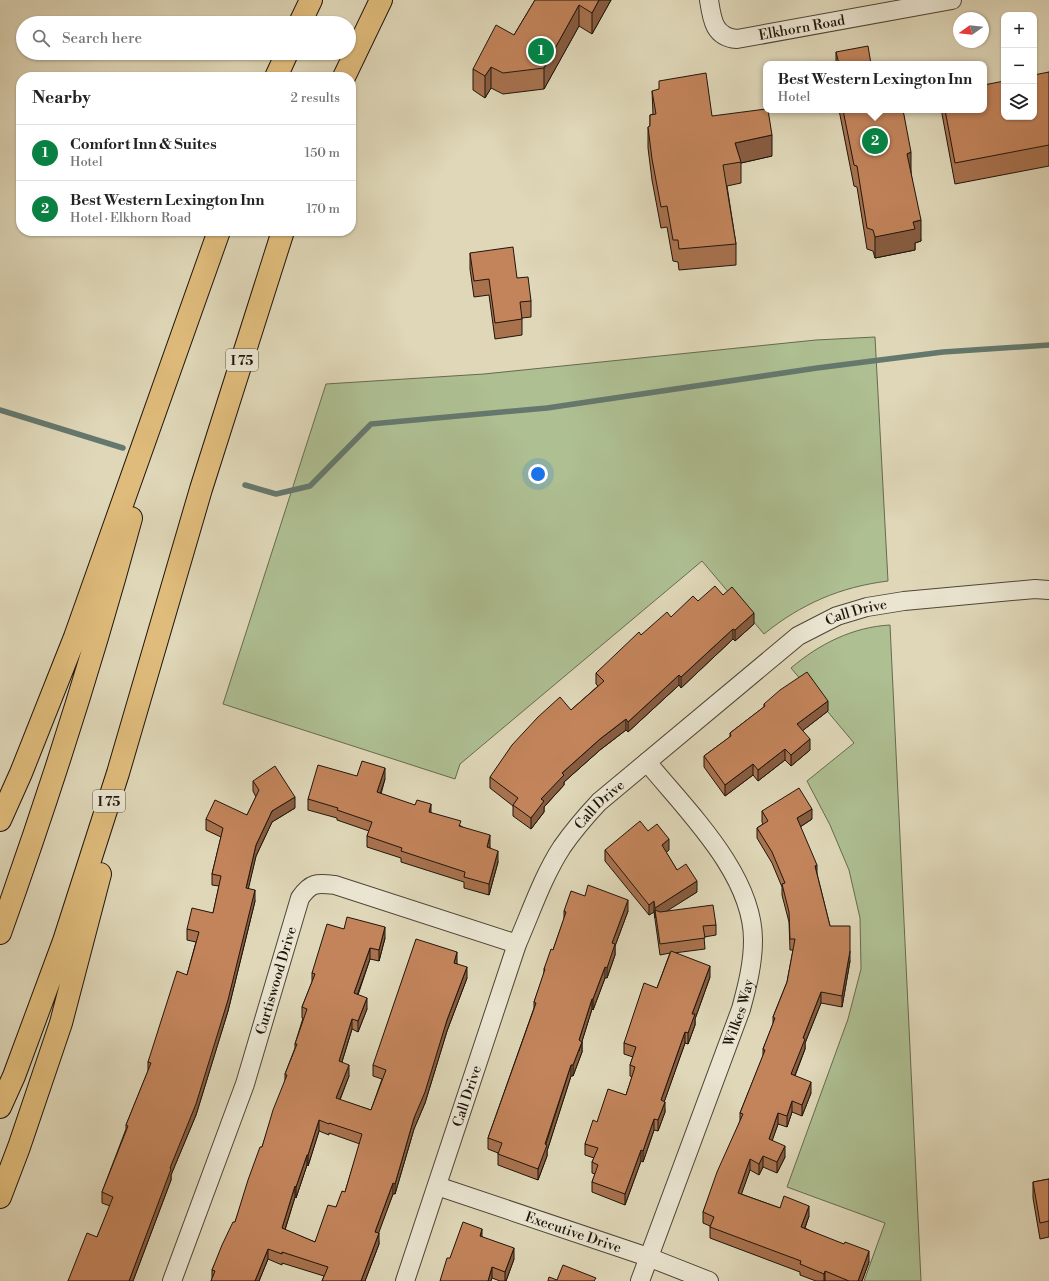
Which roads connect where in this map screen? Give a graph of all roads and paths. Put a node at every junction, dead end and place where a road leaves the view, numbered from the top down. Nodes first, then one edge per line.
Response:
1 (311, 0) edge
2 (381, 0) edge
3 (709, 0) edge
4 (952, 0) edge
5 (303, 16) edge
6 (356, 52) edge
7 (284, 60) edge
8 (352, 60) edge
9 (278, 72) edge
10 (346, 72) edge
11 (217, 236) edge
12 (281, 236) edge
13 (174, 362) junction
14 (201, 489) junction
15 (1049, 590) edge
16 (647, 762) junction
17 (0, 820) edge
18 (0, 933) edge
19 (517, 944) junction
20 (0, 1107) edge
21 (437, 1186) junction
22 (0, 1197) edge
23 (648, 1257) junction
24 (172, 1281) edge
25 (405, 1281) edge
26 (640, 1281) edge
27 (709, 1281) edge

1 - 5 highway
2 - 6 highway
3 - 4 street, Elkhorn Road
7 - 9 highway
8 - 10 highway
11 - 13 highway
12 - 14 highway, I 75
13 - 17 highway
13 - 18 highway
14 - 20 highway, I 75
14 - 22 highway
15 - 16 street, Call Drive
16 - 19 street, Call Drive
16 - 23 street, Wilkes Way
19 - 21 street, Call Drive
19 - 24 street, Curtiswood Drive
21 - 23 street, Executive Drive
21 - 25 street, Call Drive
23 - 26 street, Wilkes Way
23 - 27 street, Executive Drive

